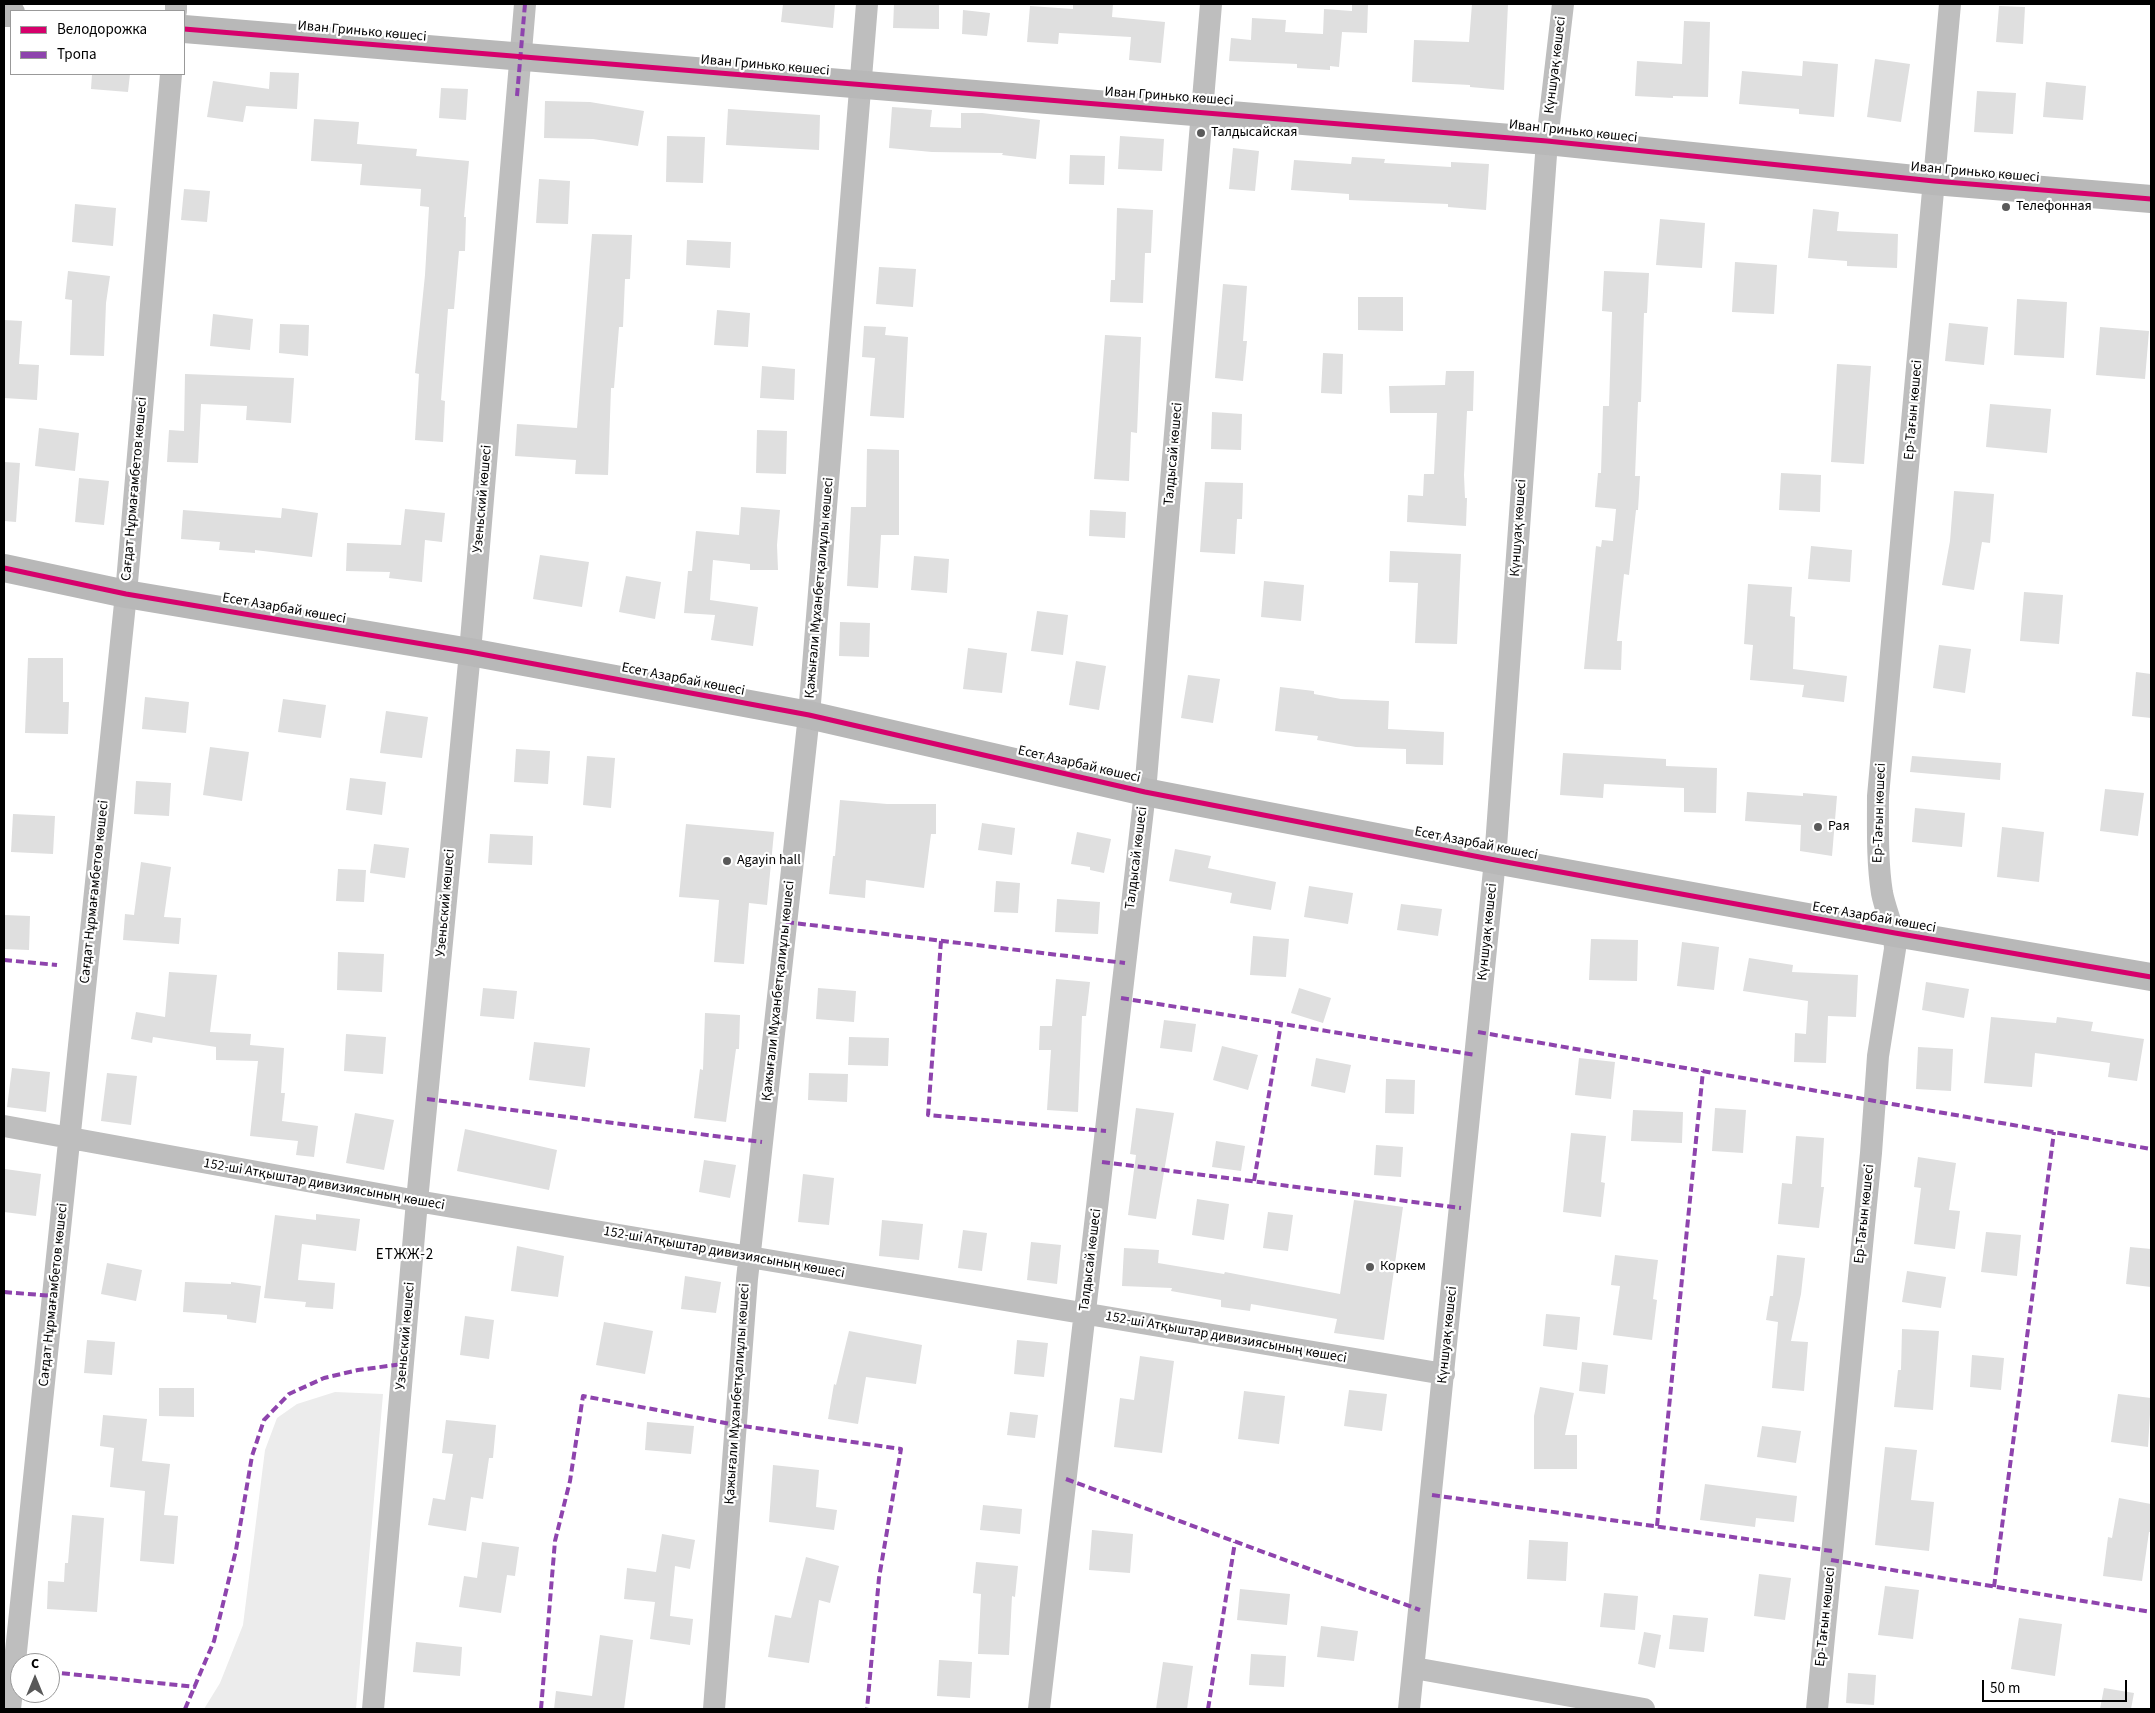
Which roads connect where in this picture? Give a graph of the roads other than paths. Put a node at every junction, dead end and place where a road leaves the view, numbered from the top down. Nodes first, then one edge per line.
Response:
1 (525, 4) edge
2 (868, 4) edge
3 (1211, 4) edge
4 (1563, 4) edge
5 (1950, 4) edge
6 (185, 29) edge
7 (520, 57) junction
8 (170, 75) edge
9 (860, 85) junction
10 (1204, 111) junction
11 (1547, 141) junction
12 (1934, 181) junction
13 (2151, 199) edge
14 (4, 568) edge
15 (126, 594) junction
16 (470, 652) junction
17 (809, 715) junction
18 (1145, 792) junction
19 (1495, 860) junction
20 (1895, 933) junction
21 (2151, 977) edge
22 (4, 1126) edge
23 (69, 1140) junction
24 (418, 1201) junction
25 (749, 1258) junction
26 (1084, 1314) junction
27 (1444, 1374) junction
28 (1414, 1668) junction
29 (10, 1709) edge
30 (373, 1709) edge
31 (714, 1709) edge
32 (1039, 1709) edge
33 (1409, 1709) edge
34 (1644, 1709) edge
35 (1817, 1709) edge

1 - 7 street, Узеньский көшесі
2 - 9 street, Қажығали Мұханбетқалиұлы көшесі
3 - 10 street, Талдысай көшесі
4 - 11 street, Күншуақ көшесі
5 - 12 street, Ер-Тағын көшесі
6 - 7 street, Иван Гринько көшесі
7 - 9 street, Иван Гринько көшесі
7 - 16 street, Узеньский көшесі
8 - 15 street, Сағдат Нұрмағамбетов көшесі
9 - 10 street, Иван Гринько көшесі
9 - 17 street, Қажығали Мұханбетқалиұлы көшесі
10 - 11 street, Иван Гринько көшесі
10 - 18 street, Талдысай көшесі
11 - 12 street, Иван Гринько көшесі
11 - 19 street, Күншуақ көшесі
12 - 13 street, Иван Гринько көшесі
12 - 20 street, Ер-Тағын көшесі
14 - 15 street, Есет Азарбай көшесі
15 - 16 street, Есет Азарбай көшесі
15 - 23 street, Сағдат Нұрмағамбетов көшесі
16 - 17 street, Есет Азарбай көшесі
16 - 24 street, Узеньский көшесі
17 - 18 street, Есет Азарбай көшесі
17 - 25 street, Қажығали Мұханбетқалиұлы көшесі
18 - 19 street, Есет Азарбай көшесі
18 - 26 street, Талдысай көшесі
19 - 20 street, Есет Азарбай көшесі
19 - 27 street, Күншуақ көшесі
20 - 21 street, Есет Азарбай көшесі
20 - 35 street, Ер-Тағын көшесі
22 - 23 street, 152-ші Атқыштар дивизиясының көшесі
23 - 24 street, 152-ші Атқыштар дивизиясының көшесі
23 - 29 street, Сағдат Нұрмағамбетов көшесі
24 - 25 street, 152-ші Атқыштар дивизиясының көшесі
24 - 30 street, Узеньский көшесі
25 - 26 street, 152-ші Атқыштар дивизиясының көшесі
25 - 31 street, Қажығали Мұханбетқалиұлы көшесі
26 - 27 street, 152-ші Атқыштар дивизиясының көшесі
26 - 32 street, Талдысай көшесі
27 - 28 street, Күншуақ көшесі
28 - 33 street, Күншуақ көшесі
28 - 34 street

